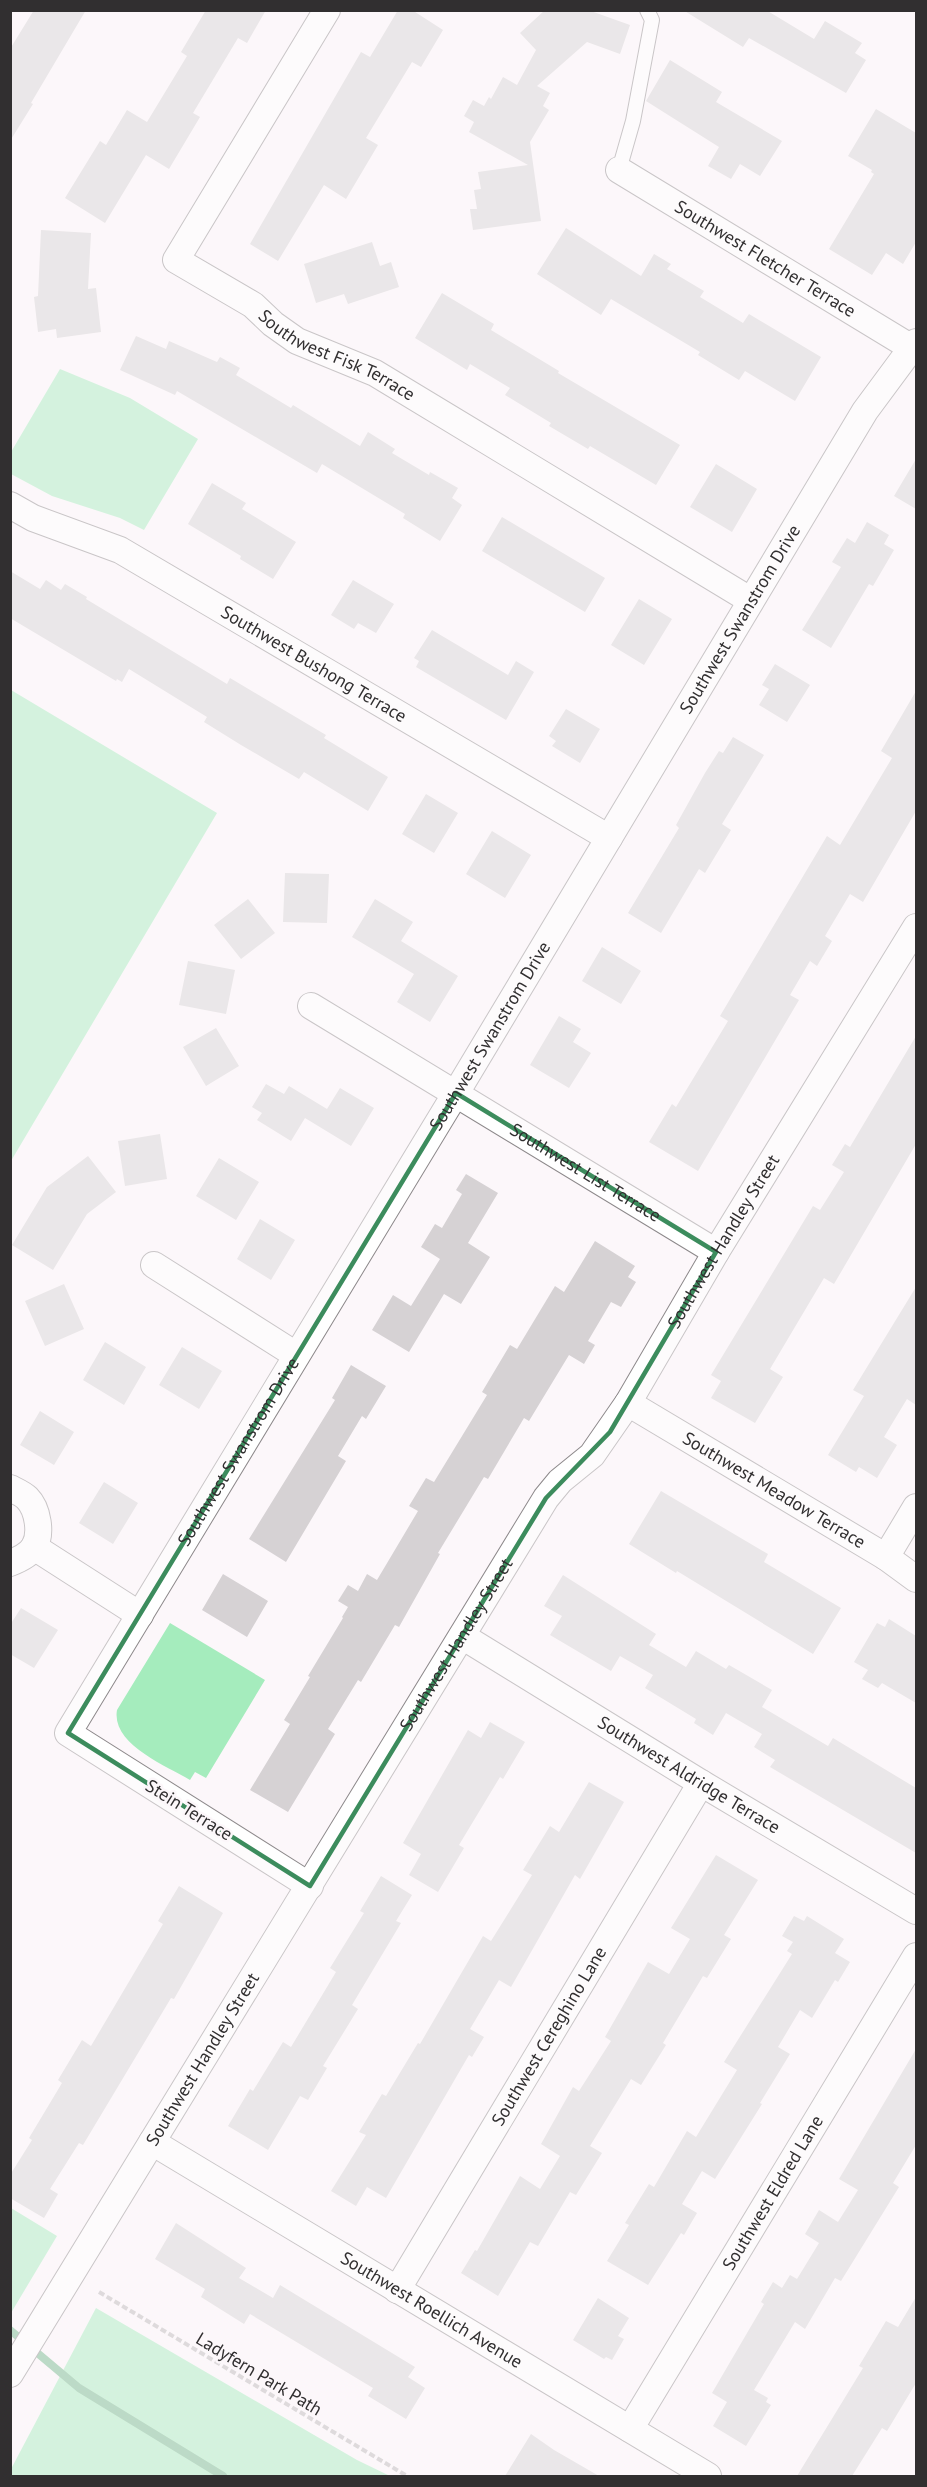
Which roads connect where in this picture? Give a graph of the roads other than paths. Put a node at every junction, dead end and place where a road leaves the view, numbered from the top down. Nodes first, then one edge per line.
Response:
1 (327, 10) edge
2 (647, 10) edge
3 (619, 170) joint
4 (914, 345) edge
5 (10, 505) edge
6 (750, 600) junction
7 (609, 838) junction
8 (914, 937) edge
9 (311, 1006) dead end
10 (456, 1093) junction
11 (716, 1252) junction
12 (154, 1265) dead end
13 (296, 1355) junction
14 (628, 1403) junction
15 (10, 1488) edge
16 (916, 1507) edge
17 (34, 1547) junction
18 (886, 1557) junction
19 (10, 1563) edge
20 (916, 1579) edge
21 (140, 1615) junction
22 (462, 1636) junction
23 (69, 1733) joint
24 (701, 1782) junction
25 (310, 1886) junction
26 (916, 1911) edge
27 (916, 1956) edge
28 (152, 2142) junction
29 (397, 2290) junction
30 (10, 2374) edge
31 (630, 2429) junction
32 (708, 2476) edge

1 - 6 street, Southwest Fisk Terrace
2 - 3 lane
3 - 4 street, Southwest Fletcher Terrace
4 - 6 street, Southwest Swanstrom Drive
5 - 7 street, Southwest Bushong Terrace
6 - 7 street, Southwest Swanstrom Drive
7 - 10 street, Southwest Swanstrom Drive
8 - 11 street, Southwest Handley Street
9 - 10 street, Southwest List Terrace
10 - 11 street, Southwest List Terrace
10 - 13 street, Southwest Swanstrom Drive
11 - 14 street, Southwest Handley Street
12 - 13 street
13 - 21 street, Southwest Swanstrom Drive
14 - 18 street, Southwest Meadow Terrace
14 - 22 street, Southwest Handley Street
15 - 17 street
16 - 18 street
17 - 19 street
17 - 21 street
18 - 20 street, Southwest Meadow Terrace
21 - 23 street, Southwest Swanstrom Drive
22 - 24 street, Southwest Aldridge Terrace
22 - 25 street, Southwest Handley Street
23 - 25 street, Stein Terrace
24 - 26 street, Southwest Aldridge Terrace
24 - 29 street, Southwest Cereghino Lane
25 - 28 street, Southwest Handley Street
27 - 31 street, Southwest Eldred Lane
28 - 29 street, Southwest Roellich Avenue
28 - 30 street, Southwest Handley Street
29 - 31 street, Southwest Roellich Avenue
31 - 32 street, Southwest Roellich Avenue

